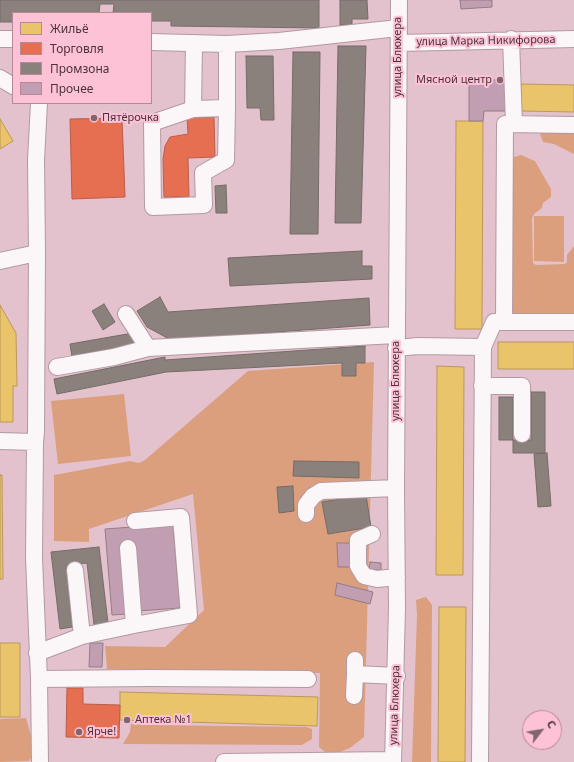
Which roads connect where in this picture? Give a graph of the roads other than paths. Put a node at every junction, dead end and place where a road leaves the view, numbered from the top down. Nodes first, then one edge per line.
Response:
1 (399, 0) edge
2 (398, 35) junction
3 (0, 39) edge
4 (12, 39) edge
5 (511, 39) junction
6 (574, 39) edge
7 (152, 42) edge
8 (194, 43) junction
9 (227, 44) junction
10 (0, 78) edge
11 (12, 85) edge
12 (39, 104) edge
13 (193, 108) junction
14 (227, 108) junction
15 (514, 124) junction
16 (574, 125) edge
17 (37, 253) junction
18 (0, 261) edge
19 (126, 314) dead end
20 (504, 322) junction
21 (574, 322) edge
22 (396, 341) junction
23 (482, 347) junction
24 (148, 348) junction
25 (57, 367) dead end
26 (482, 386) junction
27 (522, 434) dead end
28 (0, 441) edge
29 (34, 442) junction
30 (396, 488) junction
31 (306, 514) dead end
32 (134, 521) dead end
33 (372, 534) dead end
34 (128, 548) dead end
35 (75, 570) dead end
36 (397, 577) junction
37 (134, 625) junction
38 (82, 636) junction
39 (38, 653) junction
40 (396, 676) junction
41 (39, 679) junction
42 (308, 679) dead end
43 (354, 696) dead end
44 (393, 761) edge
45 (40, 762) edge
46 (224, 762) edge
47 (299, 762) edge
48 (480, 762) edge

1 - 2 street, улица Блюхера
2 - 5 street, улица Марка Никифорова
2 - 9 street, улица Марка Никифорова
2 - 22 street, улица Блюхера
3 - 4 street
5 - 6 street, улица Марка Никифорова
5 - 15 street
7 - 8 street, улица Марка Никифорова
8 - 9 street, улица Марка Никифорова
8 - 13 street
9 - 14 street
10 - 11 street
12 - 17 street
13 - 14 street
13 - 14 street
15 - 16 street
15 - 20 street
17 - 18 street
17 - 29 street
19 - 24 street
20 - 21 street
20 - 23 street
22 - 23 street
22 - 24 street
22 - 30 street, улица Блюхера
23 - 26 street
24 - 25 street
26 - 27 street
26 - 48 street
28 - 29 street
29 - 39 street
30 - 31 street
30 - 36 street, улица Блюхера
32 - 37 street
33 - 36 street
34 - 37 street
35 - 38 street
36 - 40 street, улица Блюхера
37 - 38 street
38 - 39 street
39 - 41 street
40 - 43 street
40 - 44 street, улица Блюхера
41 - 42 street
41 - 45 street
44 - 47 street
46 - 47 street

